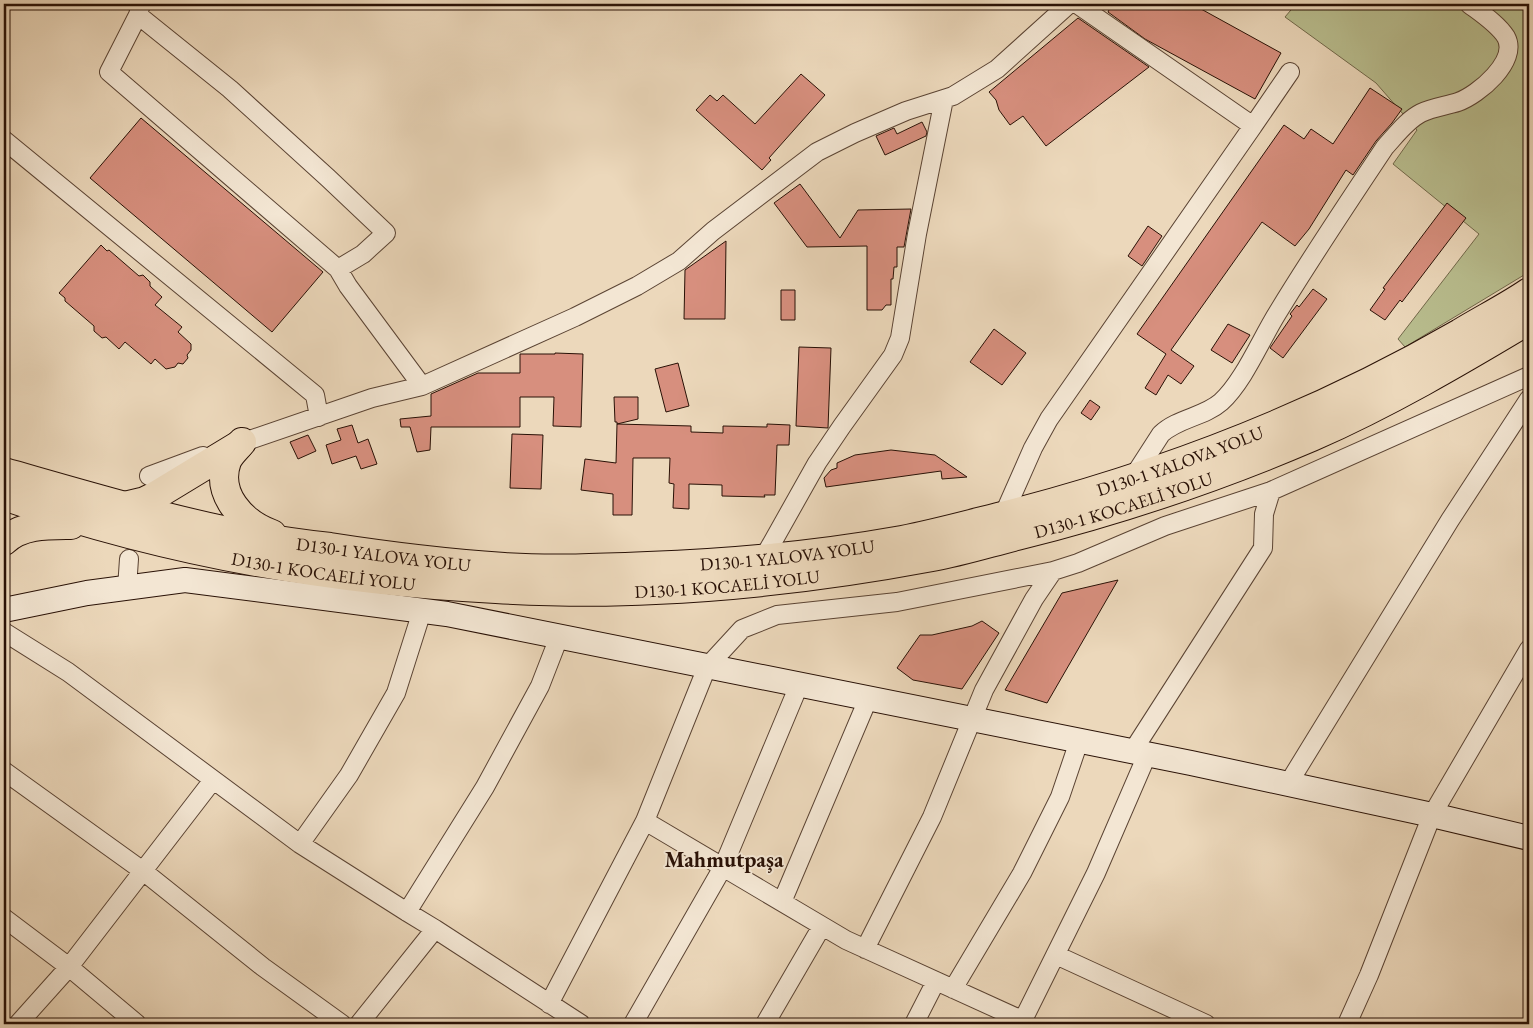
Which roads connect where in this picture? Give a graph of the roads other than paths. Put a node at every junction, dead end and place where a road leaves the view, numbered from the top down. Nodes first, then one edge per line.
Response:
1 (1069, 4) edge
2 (1077, 4) edge
3 (1469, 4) edge
4 (140, 9) edge
5 (1290, 72) dead end
6 (944, 99) junction
7 (1253, 126) junction
8 (4, 140) edge
9 (338, 270) junction
10 (1529, 292) edge
11 (1529, 320) edge
12 (1529, 376) edge
13 (422, 386) junction
14 (1529, 399) edge
15 (319, 417) junction
16 (242, 442) junction
17 (4, 472) edge
18 (149, 476) dead end
19 (1132, 479) junction
20 (1271, 491) junction
21 (4, 496) edge
22 (124, 506) junction
23 (1003, 516) junction
24 (92, 525) junction
25 (4, 541) edge
26 (299, 543) junction
27 (129, 559) dead end
28 (763, 559) junction
29 (1053, 571) junction
30 (127, 588) junction
31 (4, 610) edge
32 (422, 611) junction
33 (4, 632) edge
34 (559, 637) junction
35 (1529, 649) edge
36 (707, 667) junction
37 (799, 686) junction
38 (868, 699) junction
39 (973, 720) junction
40 (1079, 741) junction
41 (1140, 753) junction
42 (4, 771) edge
43 (213, 780) junction
44 (1288, 784) junction
45 (1432, 814) junction
46 (645, 821) junction
47 (1529, 838) edge
48 (300, 844) junction
49 (723, 867) junction
50 (143, 871) junction
51 (782, 902) junction
52 (406, 912) junction
53 (4, 918) edge
54 (822, 926) junction
55 (436, 929) junction
56 (865, 949) junction
57 (1056, 955) junction
58 (69, 967) junction
59 (936, 981) junction
60 (953, 989) junction
61 (550, 1004) junction
62 (1022, 1023) edge
63 (18, 1024) edge
64 (137, 1024) edge
65 (342, 1024) edge
66 (359, 1024) edge
67 (581, 1024) edge
68 (632, 1024) edge
69 (765, 1024) edge
70 (914, 1024) edge
71 (1206, 1024) edge
72 (1347, 1024) edge

1 - 6 street
2 - 7 street
3 - 19 street
4 - 9 street
4 - 9 street
5 - 7 street
6 - 13 street
6 - 28 street
7 - 23 street
8 - 15 street
9 - 13 street
10 - 19 highway, D130-1 YALOVA YOLU
11 - 24 highway, D130-1 KOCAELİ YOLU
12 - 20 street
13 - 15 street
14 - 44 street
15 - 16 street
16 - 18 street
16 - 22 highway
16 - 26 highway
17 - 22 highway, D130-1 YALOVA YOLU
19 - 23 highway, D130-1 YALOVA YOLU
20 - 29 street
20 - 41 street
21 - 24 highway, D130-1 KOCAELİ YOLU
22 - 26 highway, D130-1 YALOVA YOLU
23 - 28 highway, D130-1 YALOVA YOLU
24 - 25 highway
26 - 28 highway, D130-1 YALOVA YOLU
27 - 30 street
29 - 36 street
29 - 39 street
30 - 31 main road
30 - 32 main road
32 - 34 main road
32 - 48 street
33 - 43 street
34 - 36 main road
34 - 52 street
35 - 45 street
36 - 37 main road
36 - 46 street
37 - 38 main road
37 - 49 street
38 - 39 main road
38 - 51 street
39 - 40 main road
39 - 56 street
40 - 41 main road
40 - 60 street
41 - 44 main road
41 - 57 street
42 - 50 street
43 - 48 street
43 - 50 street
44 - 45 main road
45 - 47 main road
45 - 72 street
46 - 49 street
46 - 61 street
48 - 52 street
49 - 51 street
49 - 68 street
50 - 58 street
50 - 65 street
51 - 54 street
52 - 55 street
53 - 58 street
54 - 56 street
54 - 69 street
55 - 61 street
55 - 66 street
56 - 59 street
57 - 62 street
57 - 71 street
58 - 63 street
58 - 64 street
59 - 60 street
59 - 70 street
60 - 62 street
61 - 67 street

